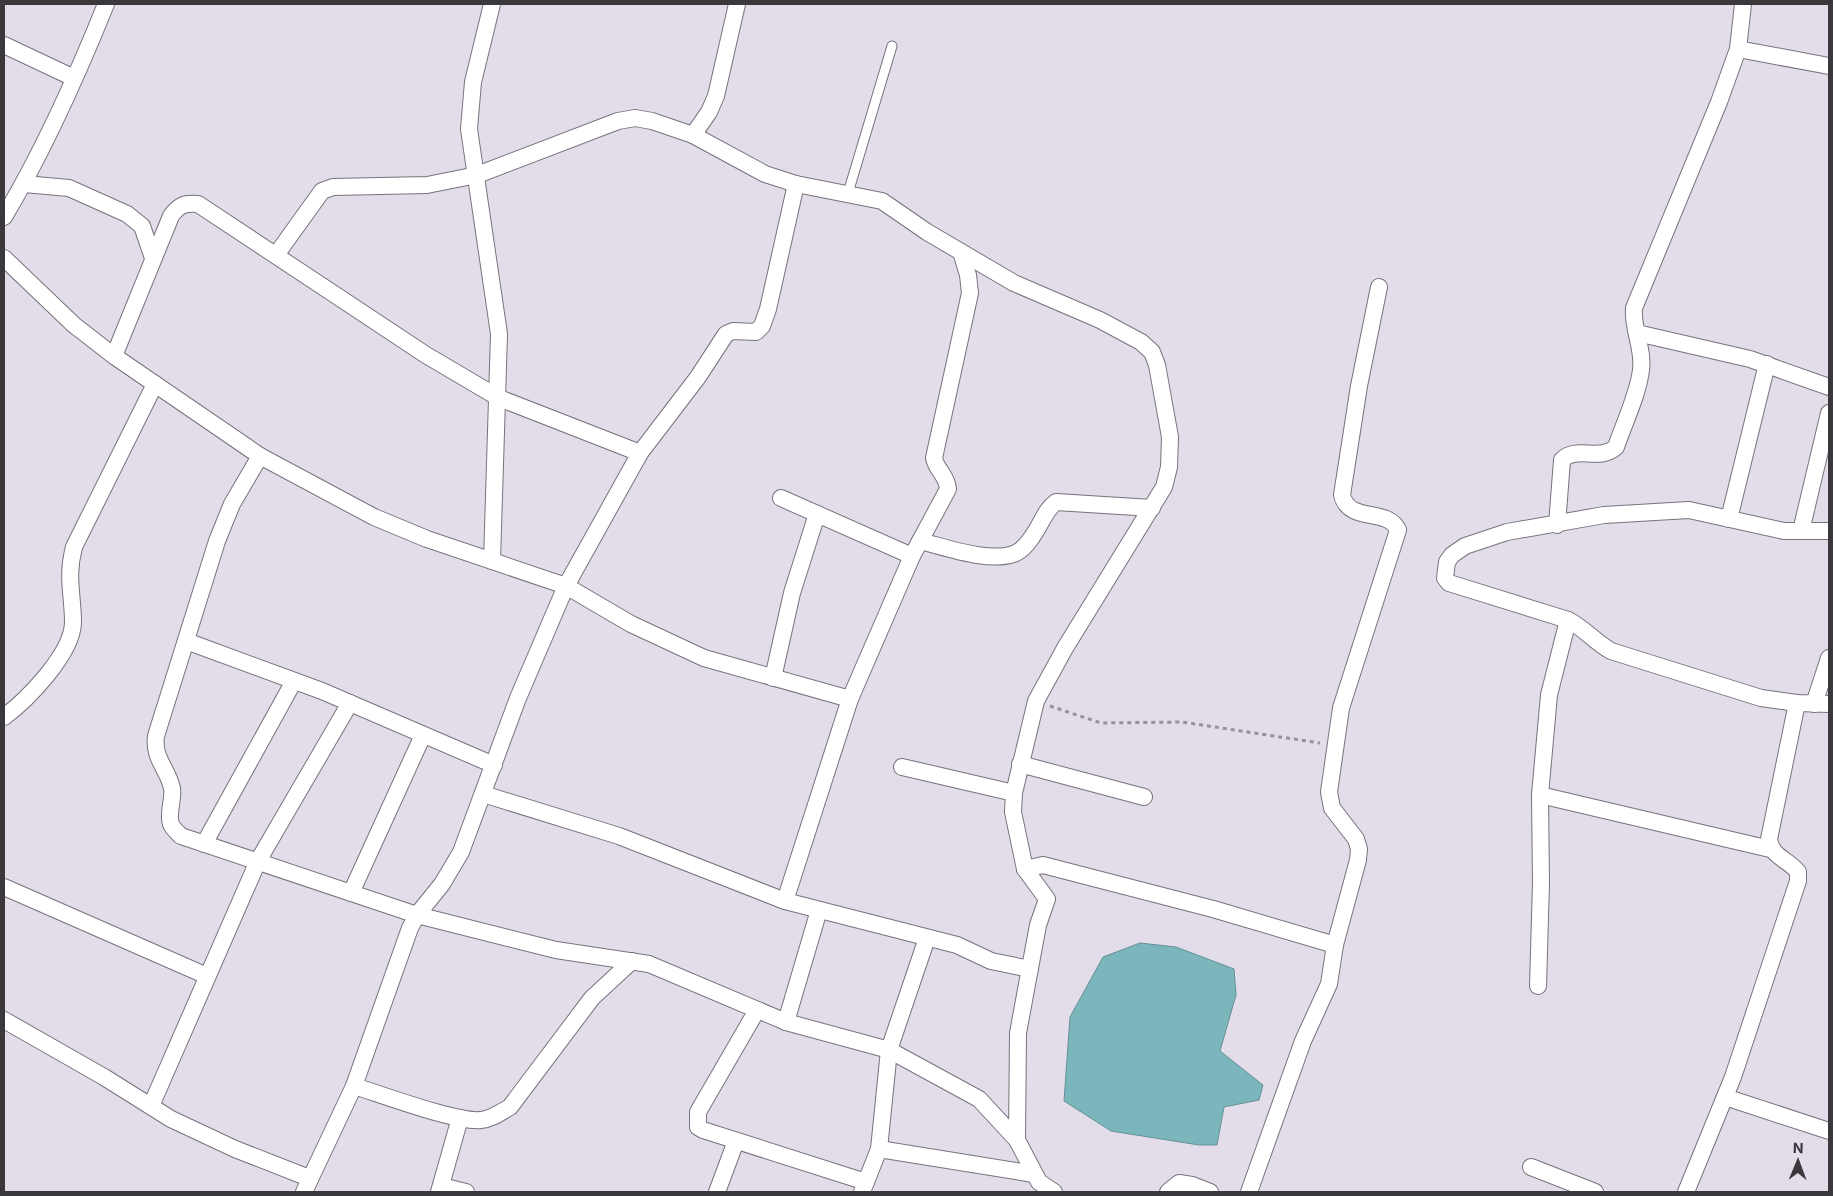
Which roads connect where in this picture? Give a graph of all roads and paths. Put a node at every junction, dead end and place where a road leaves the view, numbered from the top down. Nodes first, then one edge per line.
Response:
1 (106, 4) edge
2 (492, 4) edge
3 (737, 4) edge
4 (1743, 4) edge
5 (4, 45) edge
6 (892, 46) dead end
7 (1738, 49) junction
8 (1829, 66) edge
9 (74, 78) junction
10 (693, 135) junction
11 (477, 175) junction
12 (24, 184) junction
13 (796, 184) junction
14 (848, 194) junction
15 (4, 217) edge
16 (961, 252) junction
17 (276, 255) junction
18 (4, 258) edge
19 (153, 258) junction
20 (1379, 287) dead end
21 (1637, 333) junction
22 (114, 356) junction
23 (1767, 364) junction
24 (155, 384) junction
25 (1829, 387) edge
26 (499, 398) junction
27 (1829, 413) edge
28 (640, 453) junction
29 (260, 456) junction
30 (781, 498) dead end
31 (1152, 508) junction
32 (817, 514) junction
33 (1729, 519) junction
34 (1557, 525) junction
35 (1801, 531) junction
36 (1829, 531) edge
37 (916, 548) junction
38 (492, 561) junction
39 (566, 586) junction
40 (1568, 620) junction
41 (186, 641) junction
42 (1829, 658) edge
43 (773, 678) junction
44 (294, 681) junction
45 (850, 699) junction
46 (1036, 701) junction
47 (350, 703) junction
48 (1797, 703) junction
49 (1822, 704) edge
50 (4, 717) edge
51 (423, 735) junction
52 (1337, 746) junction
53 (1020, 764) junction
54 (494, 765) junction
55 (902, 767) dead end
56 (1014, 793) junction
57 (483, 794) junction
58 (1540, 796) junction
59 (1144, 797) dead end
60 (204, 844) junction
61 (1770, 849) junction
62 (258, 861) junction
63 (1025, 869) junction
64 (4, 887) edge
65 (351, 893) junction
66 (785, 901) junction
67 (819, 910) junction
68 (417, 915) junction
69 (927, 938) junction
70 (1335, 945) junction
71 (632, 961) junction
72 (1030, 969) junction
73 (207, 976) junction
74 (1538, 986) dead end
75 (757, 1010) junction
76 (4, 1020) edge
77 (786, 1022) junction
78 (889, 1050) junction
79 (354, 1086) junction
80 (1724, 1097) junction
81 (151, 1106) junction
82 (460, 1118) junction
83 (1829, 1131) edge
84 (1017, 1140) junction
85 (736, 1141) junction
86 (879, 1149) junction
87 (1531, 1166) dead end
88 (1034, 1174) junction
89 (306, 1185) edge
90 (864, 1187) edge
91 (440, 1189) edge
92 (466, 1192) edge
93 (717, 1192) edge
94 (1054, 1192) edge
95 (1168, 1192) edge
96 (1210, 1192) edge
97 (1249, 1192) edge
98 (1594, 1192) edge
99 (1686, 1192) edge

1 - 9 street
2 - 11 street
3 - 10 street
4 - 7 street
5 - 9 street
6 - 14 lane
7 - 8 street
7 - 21 street
9 - 12 street
10 - 11 street
10 - 13 street
11 - 17 street
11 - 26 street
12 - 15 street
12 - 19 street
13 - 14 street
13 - 28 street
14 - 16 street
16 - 31 street
16 - 37 street
17 - 19 street
17 - 26 street
18 - 22 street
19 - 22 street
20 - 52 street
21 - 23 street
21 - 34 street
22 - 24 street
23 - 25 street
23 - 33 street
24 - 29 street
24 - 50 street
26 - 28 street
26 - 38 street
27 - 35 street
28 - 39 street
29 - 38 street
29 - 41 street
30 - 32 street
31 - 37 street
31 - 46 street
32 - 37 street
32 - 43 street
33 - 34 street
33 - 35 street
34 - 40 street
35 - 36 street
37 - 45 street
38 - 39 street
39 - 43 street
39 - 54 street
40 - 48 street
40 - 58 street
41 - 44 street
41 - 60 street
42 - 49 street
43 - 45 street
44 - 47 street
44 - 60 street
45 - 66 street
46 - 52 path
46 - 53 street
47 - 51 street
47 - 62 street
48 - 49 street
48 - 61 street
51 - 54 street
51 - 65 street
52 - 70 street
53 - 56 street
53 - 59 street
54 - 57 street
55 - 56 street
56 - 63 street
57 - 66 street
57 - 68 street
58 - 61 street
58 - 74 street
60 - 62 street
61 - 80 street
62 - 65 street
62 - 73 street
63 - 70 street
63 - 72 street
64 - 73 street
65 - 68 street
66 - 67 street
67 - 69 street
67 - 77 street
68 - 71 street
68 - 79 street
69 - 72 street
69 - 78 street
70 - 97 street
71 - 75 street
71 - 82 street
72 - 84 street
73 - 81 street
75 - 77 street
75 - 85 street
76 - 81 street
77 - 78 street
78 - 84 street
78 - 86 street
79 - 82 street
79 - 89 street
80 - 83 street
80 - 99 street
81 - 89 street
82 - 91 street
84 - 88 street
85 - 90 street
85 - 93 street
86 - 88 street
86 - 90 street
87 - 98 street
88 - 94 street
91 - 92 street
95 - 96 street

